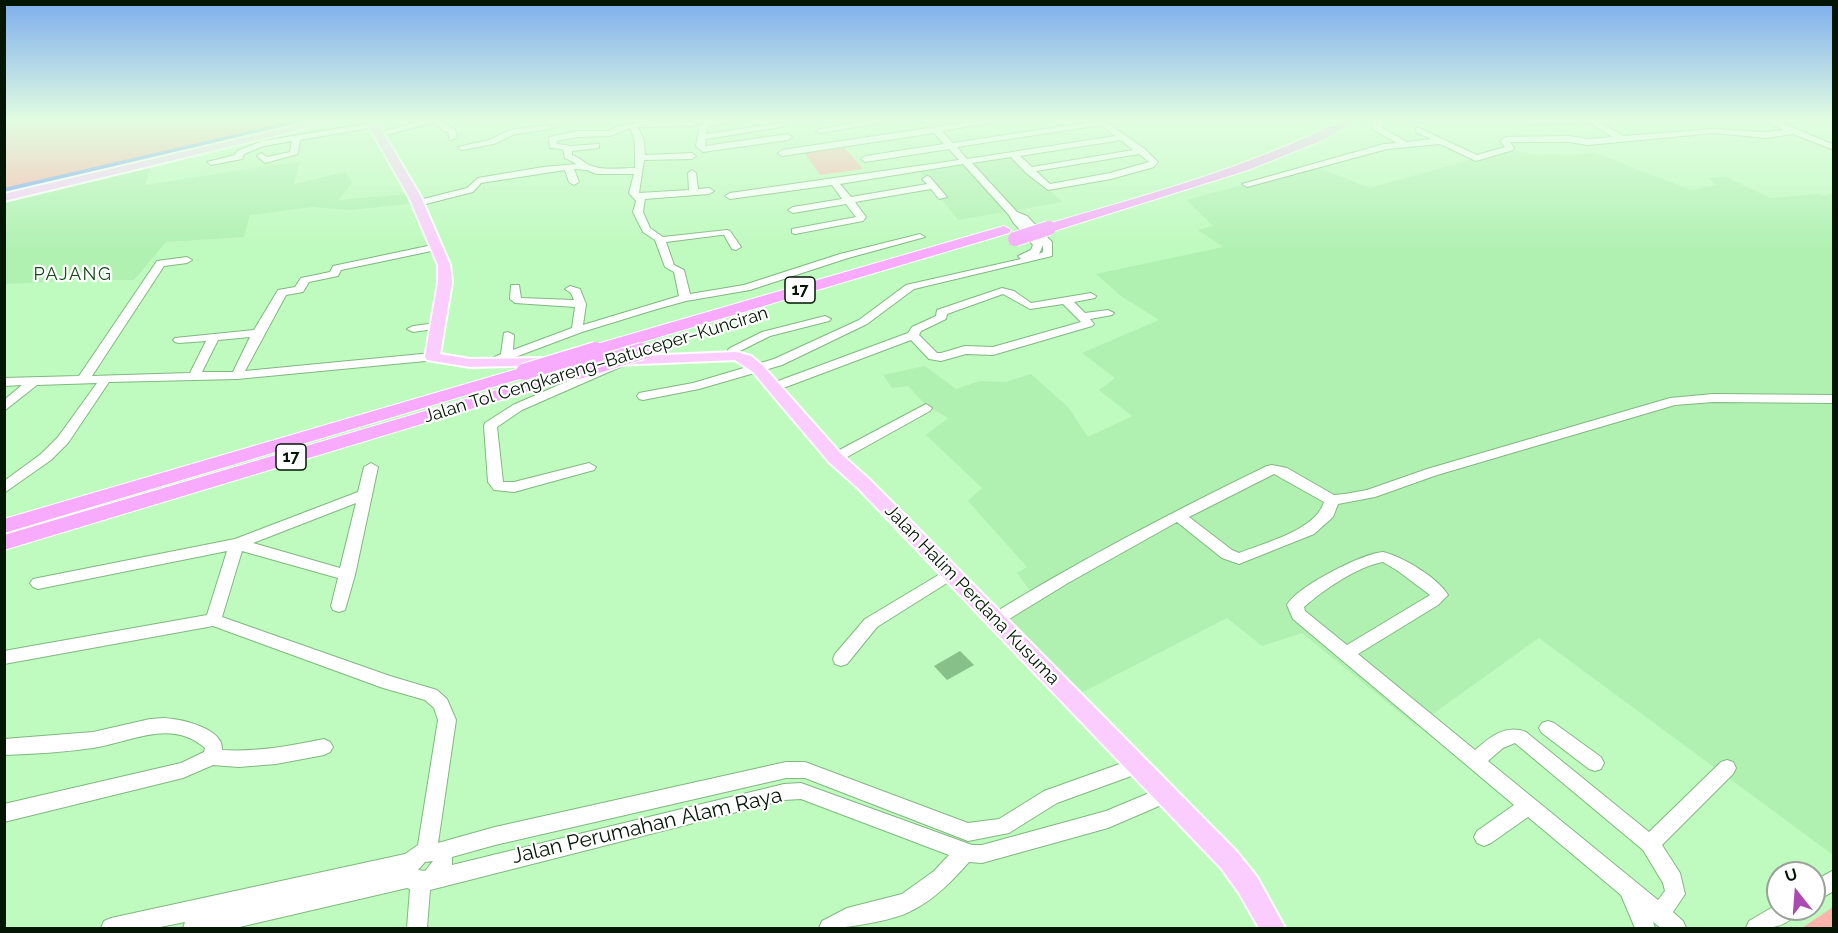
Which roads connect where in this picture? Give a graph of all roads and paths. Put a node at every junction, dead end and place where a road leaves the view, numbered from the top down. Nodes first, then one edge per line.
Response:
1 (965, 162) edge
2 (154, 163) edge
3 (394, 163) edge
4 (640, 163) edge
5 (961, 163) edge
6 (1021, 163) edge
7 (1073, 163) edge
8 (1154, 163) edge
9 (1224, 163) edge
10 (1258, 163) edge
11 (1320, 163) edge
12 (582, 165) joint
13 (569, 167) junction
14 (918, 169) junction
15 (1028, 170) junction
16 (639, 171) junction
17 (692, 173) dead end
18 (574, 182) dead end
19 (834, 182) junction
20 (1247, 184) dead end
21 (933, 186) junction
22 (1047, 188) junction
23 (709, 191) dead end
24 (694, 192) junction
25 (730, 196) dead end
26 (942, 196) dead end
27 (639, 197) junction
28 (1056, 197) dead end
29 (4, 198) edge
30 (849, 201) junction
31 (418, 203) junction
32 (793, 210) dead end
33 (1043, 224) junction
34 (795, 231) dead end
35 (1010, 234) junction
36 (920, 237) dead end
37 (662, 240) junction
38 (437, 247) junction
39 (736, 247) dead end
40 (187, 260) dead end
41 (515, 287) dead end
42 (570, 290) dead end
43 (1091, 296) dead end
44 (685, 298) junction
45 (1065, 300) junction
46 (581, 304) junction
47 (1108, 313) dead end
48 (1083, 317) junction
49 (825, 319) dead end
50 (437, 326) junction
51 (413, 329) dead end
52 (578, 330) junction
53 (258, 333) junction
54 (507, 335) dead end
55 (913, 335) junction
56 (214, 337) junction
57 (178, 340) dead end
58 (507, 355) junction
59 (736, 356) junction
60 (432, 357) junction
61 (624, 361) junction
62 (490, 362) junction
63 (764, 366) junction
64 (237, 375) junction
65 (194, 377) junction
66 (105, 380) junction
67 (82, 381) junction
68 (4, 382) edge
69 (33, 382) junction
70 (774, 387) junction
71 (643, 396) dead end
72 (1833, 399) edge
73 (4, 407) edge
74 (926, 408) dead end
75 (835, 458) junction
76 (371, 467) dead end
77 (589, 467) dead end
78 (4, 488) edge
79 (366, 494) junction
80 (1332, 500) junction
81 (1177, 515) junction
82 (4, 526) edge
83 (4, 543) edge
84 (237, 544) junction
85 (950, 574) junction
86 (347, 575) junction
87 (39, 583) dead end
88 (339, 606) dead end
89 (213, 620) junction
90 (995, 620) junction
91 (1347, 653) junction
92 (4, 658) edge
93 (841, 659) dead end
94 (1548, 728) dead end
95 (1566, 741) junction
96 (4, 747) edge
97 (324, 747) dead end
98 (212, 757) junction
99 (1544, 757) junction
100 (1476, 761) junction
101 (1595, 763) dead end
102 (1139, 765) junction
103 (1727, 768) dead end
104 (786, 770) junction
105 (784, 792) junction
106 (1167, 794) junction
107 (1528, 805) junction
108 (4, 813) edge
109 (1484, 837) dead end
110 (1650, 844) junction
111 (964, 853) junction
112 (423, 867) junction
113 (1652, 921) edge
114 (111, 928) edge
115 (193, 928) edge
116 (417, 928) edge
117 (830, 928) edge
118 (1273, 928) edge
119 (1676, 928) edge

1 - 63 street
2 - 29 main road
3 - 31 main road
4 - 16 street
5 - 14 street
6 - 15 street
7 - 15 street
8 - 22 street
9 - 33 highway, Jalan Tol Cengkareng–Batuceper–Kunciran / 17
10 - 33 highway, Jalan Tol Cengkareng–Batuceper–Kunciran / 17
11 - 20 street
12 - 13 street
12 - 16 street
13 - 18 street
13 - 31 street
14 - 19 street
14 - 21 street
15 - 22 street
16 - 27 street
17 - 24 street
19 - 25 street
19 - 30 street
21 - 26 street
21 - 30 street
22 - 28 street
23 - 24 street
24 - 27 street
27 - 37 street
30 - 32 street
30 - 34 street
31 - 38 main road
33 - 35 highway, Jalan Tol Cengkareng–Batuceper–Kunciran / 17, bridge
35 - 82 highway, Jalan Tol Cengkareng–Batuceper–Kunciran / 17, bridge
35 - 83 highway, Jalan Tol Cengkareng–Batuceper–Kunciran / 17, bridge
36 - 44 street
37 - 39 street
37 - 44 street
38 - 50 main road
38 - 53 street
40 - 67 street
41 - 46 street
42 - 46 street
43 - 45 street
44 - 52 street
45 - 48 street
45 - 55 street
46 - 52 street
47 - 48 street
48 - 55 street
49 - 59 street
50 - 51 street
50 - 60 main road
52 - 58 street
53 - 56 street
53 - 64 street
54 - 58 street
55 - 70 street
56 - 57 street
56 - 65 street
58 - 62 street
59 - 61 main road
59 - 63 main road, Jalan Halim Perdana Kusuma
60 - 62 main road
60 - 64 street
61 - 62 main road
61 - 77 street
63 - 70 main road, Jalan Halim Perdana Kusuma
63 - 71 street
64 - 65 street
65 - 66 street
66 - 67 street
66 - 78 street
67 - 69 street
68 - 69 street
69 - 73 street
70 - 75 main road, Jalan Halim Perdana Kusuma
72 - 80 street
74 - 75 street
75 - 85 main road, Jalan Halim Perdana Kusuma
76 - 79 street
79 - 84 street
79 - 86 street
80 - 81 street
80 - 81 street
81 - 90 street
84 - 86 street
84 - 87 street
84 - 89 street
85 - 90 main road, Jalan Halim Perdana Kusuma
85 - 93 street
86 - 88 street
89 - 92 street
89 - 112 street
90 - 102 main road, Jalan Halim Perdana Kusuma
91 - 91 street
91 - 100 street
94 - 95 street
95 - 99 street
95 - 101 street
96 - 98 street
97 - 98 street
98 - 108 street
99 - 100 street
99 - 110 street
100 - 107 street
102 - 104 street, Jalan Perumahan Alam Raya
102 - 106 main road, Jalan Halim Perdana Kusuma
103 - 110 street
104 - 105 street
104 - 112 street, Jalan Perumahan Alam Raya
105 - 111 street, Jalan Perumahan Alam Raya
105 - 112 street, Jalan Perumahan Alam Raya
106 - 111 street, Jalan Perumahan Alam Raya
106 - 118 main road, Jalan Halim Perdana Kusuma
107 - 109 street
107 - 113 street
110 - 113 street
111 - 117 street
112 - 114 street, Jalan Perumahan Alam Raya
112 - 115 street, Jalan Perumahan Alam Raya
112 - 116 street
113 - 119 street

